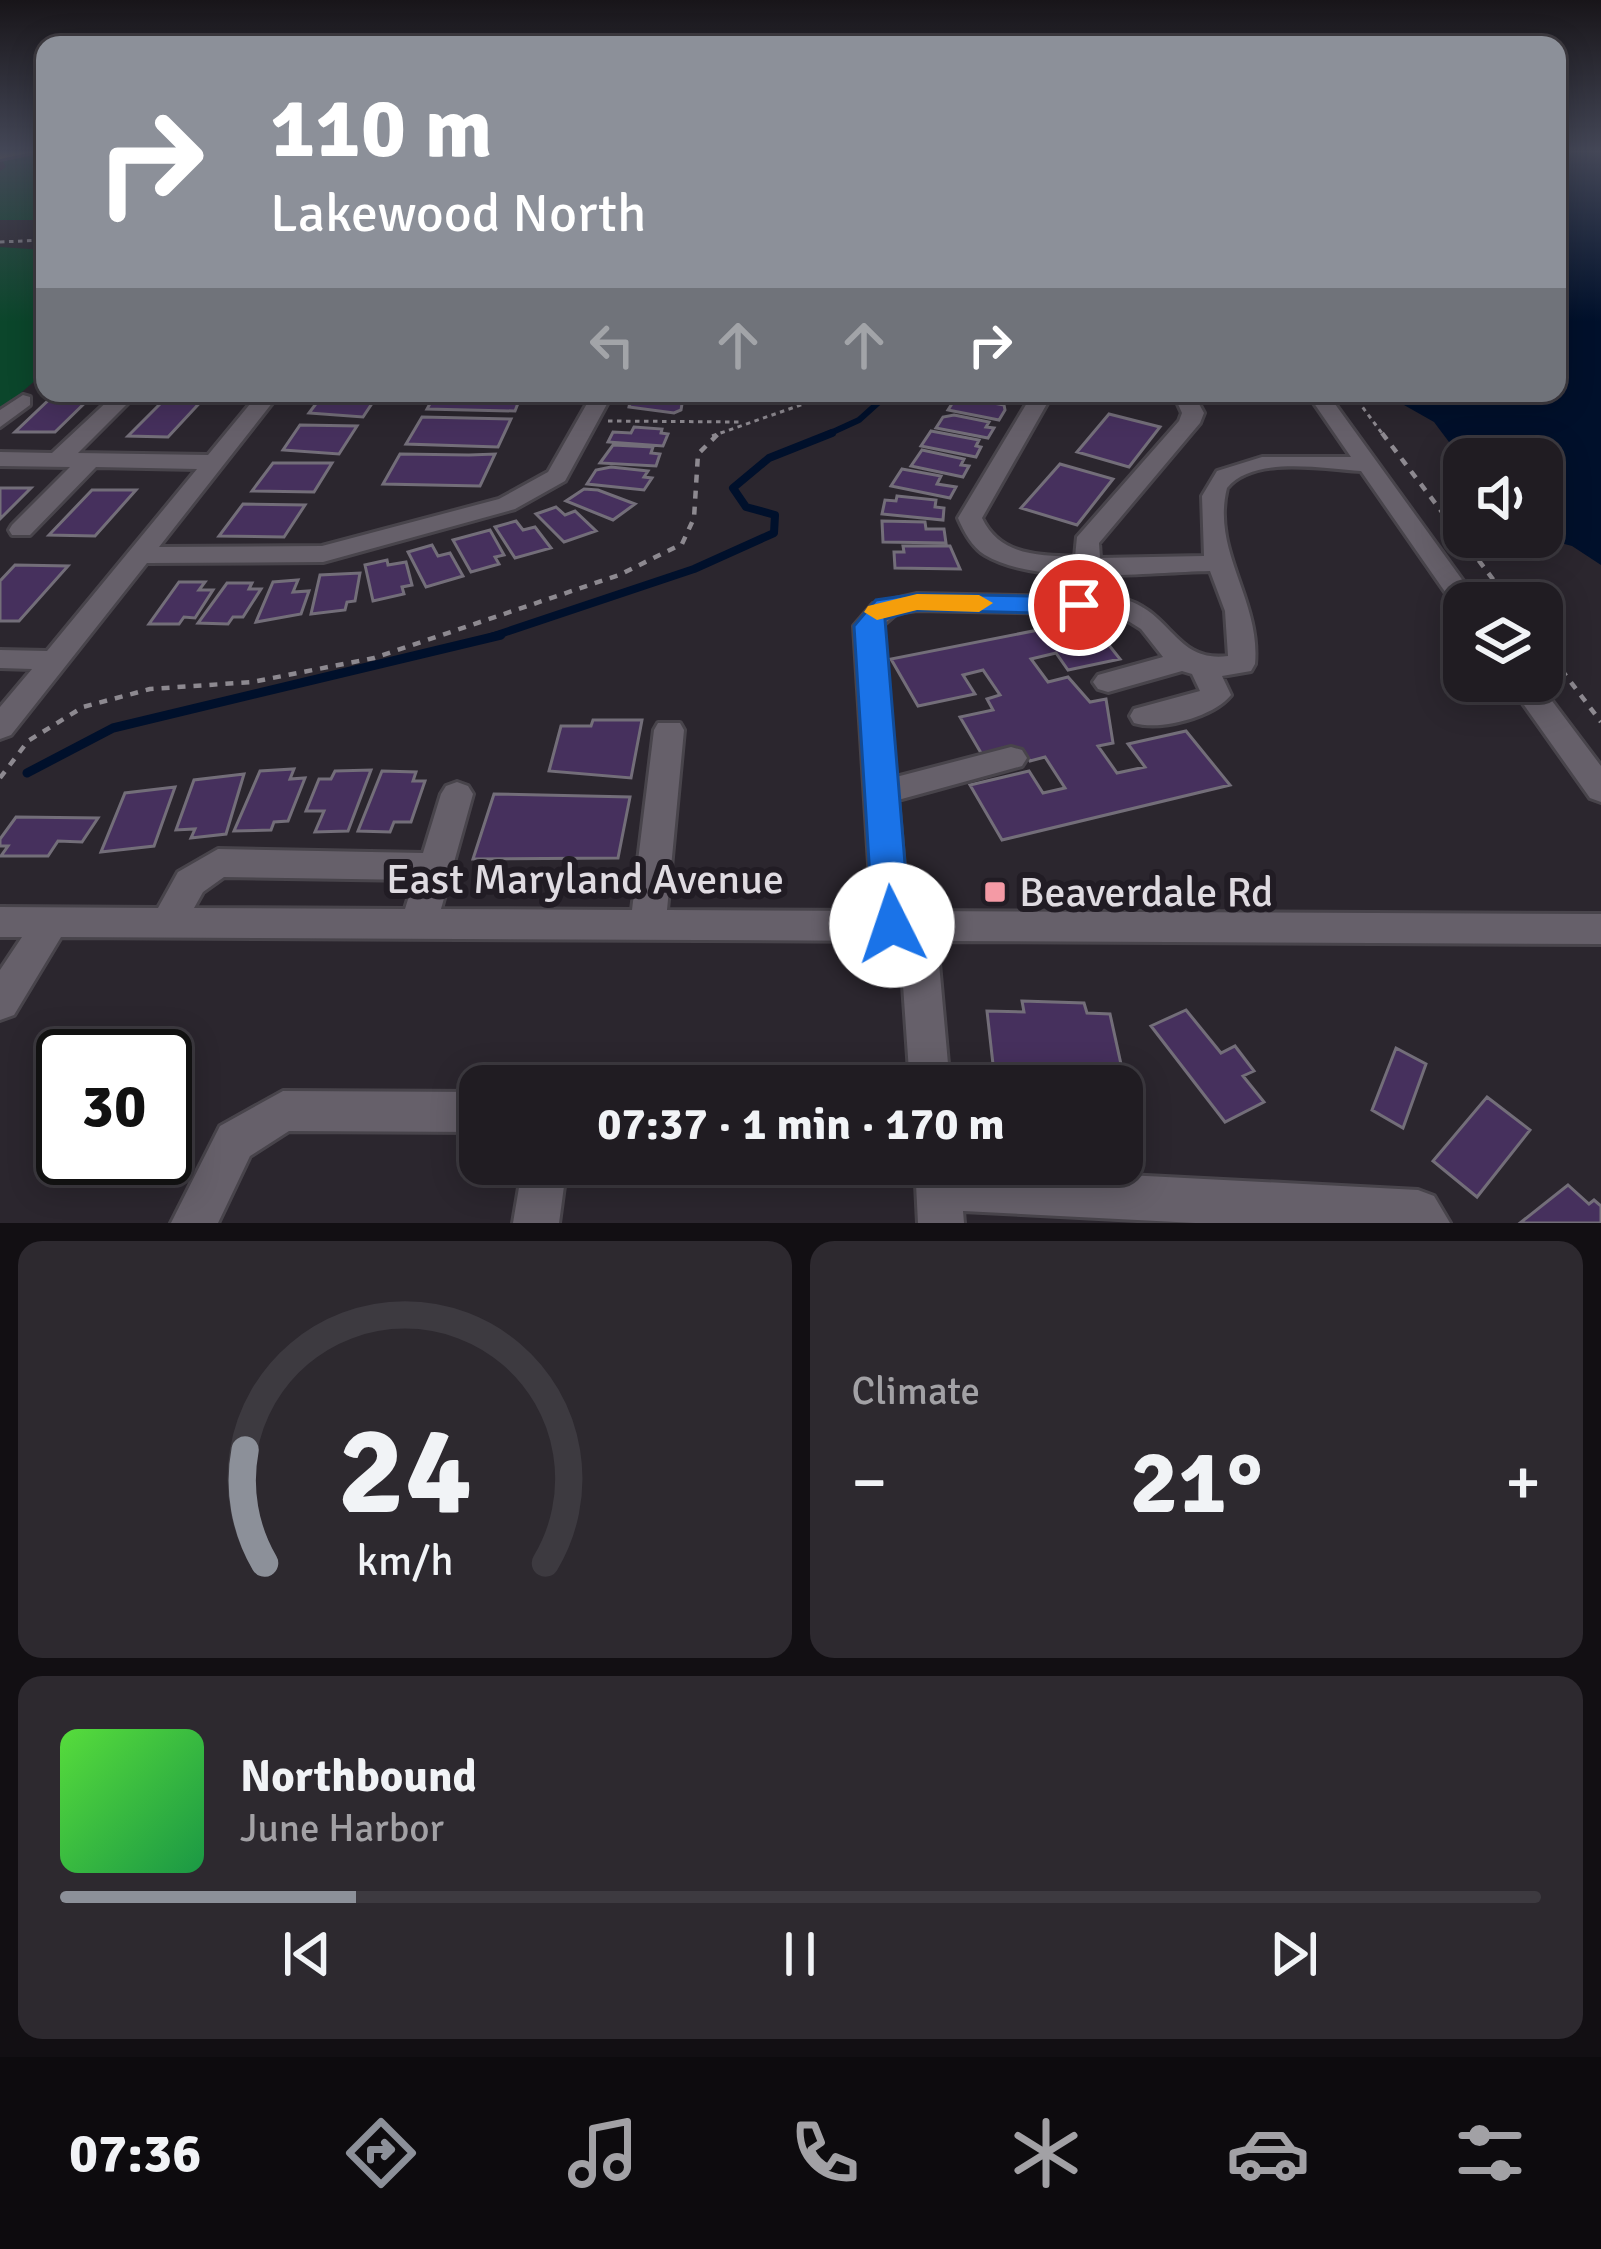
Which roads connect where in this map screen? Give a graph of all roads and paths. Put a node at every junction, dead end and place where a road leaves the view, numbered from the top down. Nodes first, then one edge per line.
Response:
1 (36, 240) edge
2 (0, 242) edge
3 (23, 401) dead end
4 (117, 402) edge
5 (263, 402) edge
6 (598, 402) edge
7 (808, 402) edge
8 (1037, 402) edge
9 (1187, 402) edge
10 (1324, 402) edge
11 (1359, 402) edge
12 (0, 422) edge
13 (587, 422) junction
14 (747, 422) junction
15 (0, 459) edge
16 (58, 460) junction
17 (90, 460) junction
18 (213, 462) junction
19 (1368, 465) junction
20 (21, 530) dead end
21 (138, 555) junction
22 (1088, 562) junction
23 (1217, 563) junction
24 (1451, 582) edge
25 (1495, 582) edge
26 (0, 659) edge
27 (55, 659) junction
28 (1194, 666) junction
29 (1563, 672) edge
30 (1108, 682) dead end
31 (1537, 702) edge
32 (1145, 716) dead end
33 (1601, 722) edge
34 (0, 728) edge
35 (669, 730) dead end
36 (1011, 758) dead end
37 (0, 778) edge
38 (1601, 790) edge
39 (882, 793) junction
40 (457, 794) dead end
41 (436, 867) junction
42 (0, 922) edge
43 (52, 922) junction
44 (169, 922) junction
45 (418, 923) junction
46 (648, 924) junction
47 (904, 925) junction
48 (1601, 929) edge
49 (0, 1004) edge
50 (927, 1065) edge
51 (459, 1112) edge
52 (543, 1185) edge
53 (939, 1192) edge
54 (194, 1223) edge
55 (536, 1223) edge
56 (1427, 1223) edge

1 - 2 path
3 - 12 street
4 - 16 street
5 - 18 street
6 - 13 street
7 - 14 path
8 - 22 street
9 - 22 street
10 - 19 street
11 - 25 path
13 - 14 path
13 - 21 street
14 - 37 path
15 - 16 street
16 - 17 street
17 - 18 street
17 - 20 street
18 - 21 street
19 - 23 street
19 - 24 street
21 - 27 street
22 - 23 street
23 - 28 street
26 - 27 street
27 - 34 street
28 - 30 street
28 - 32 street
28 - 39 street
29 - 33 path
31 - 38 street
35 - 46 street
36 - 39 street
39 - 47 street
40 - 41 street
41 - 44 street
41 - 45 street
42 - 43 street, East Maryland Avenue
43 - 44 street, East Maryland Avenue
43 - 49 street
44 - 45 street, East Maryland Avenue
45 - 46 street, East Maryland Avenue
46 - 47 street, East Maryland Avenue
47 - 48 street, East Maryland Avenue
47 - 50 street
51 - 54 street
52 - 55 street
53 - 56 street

